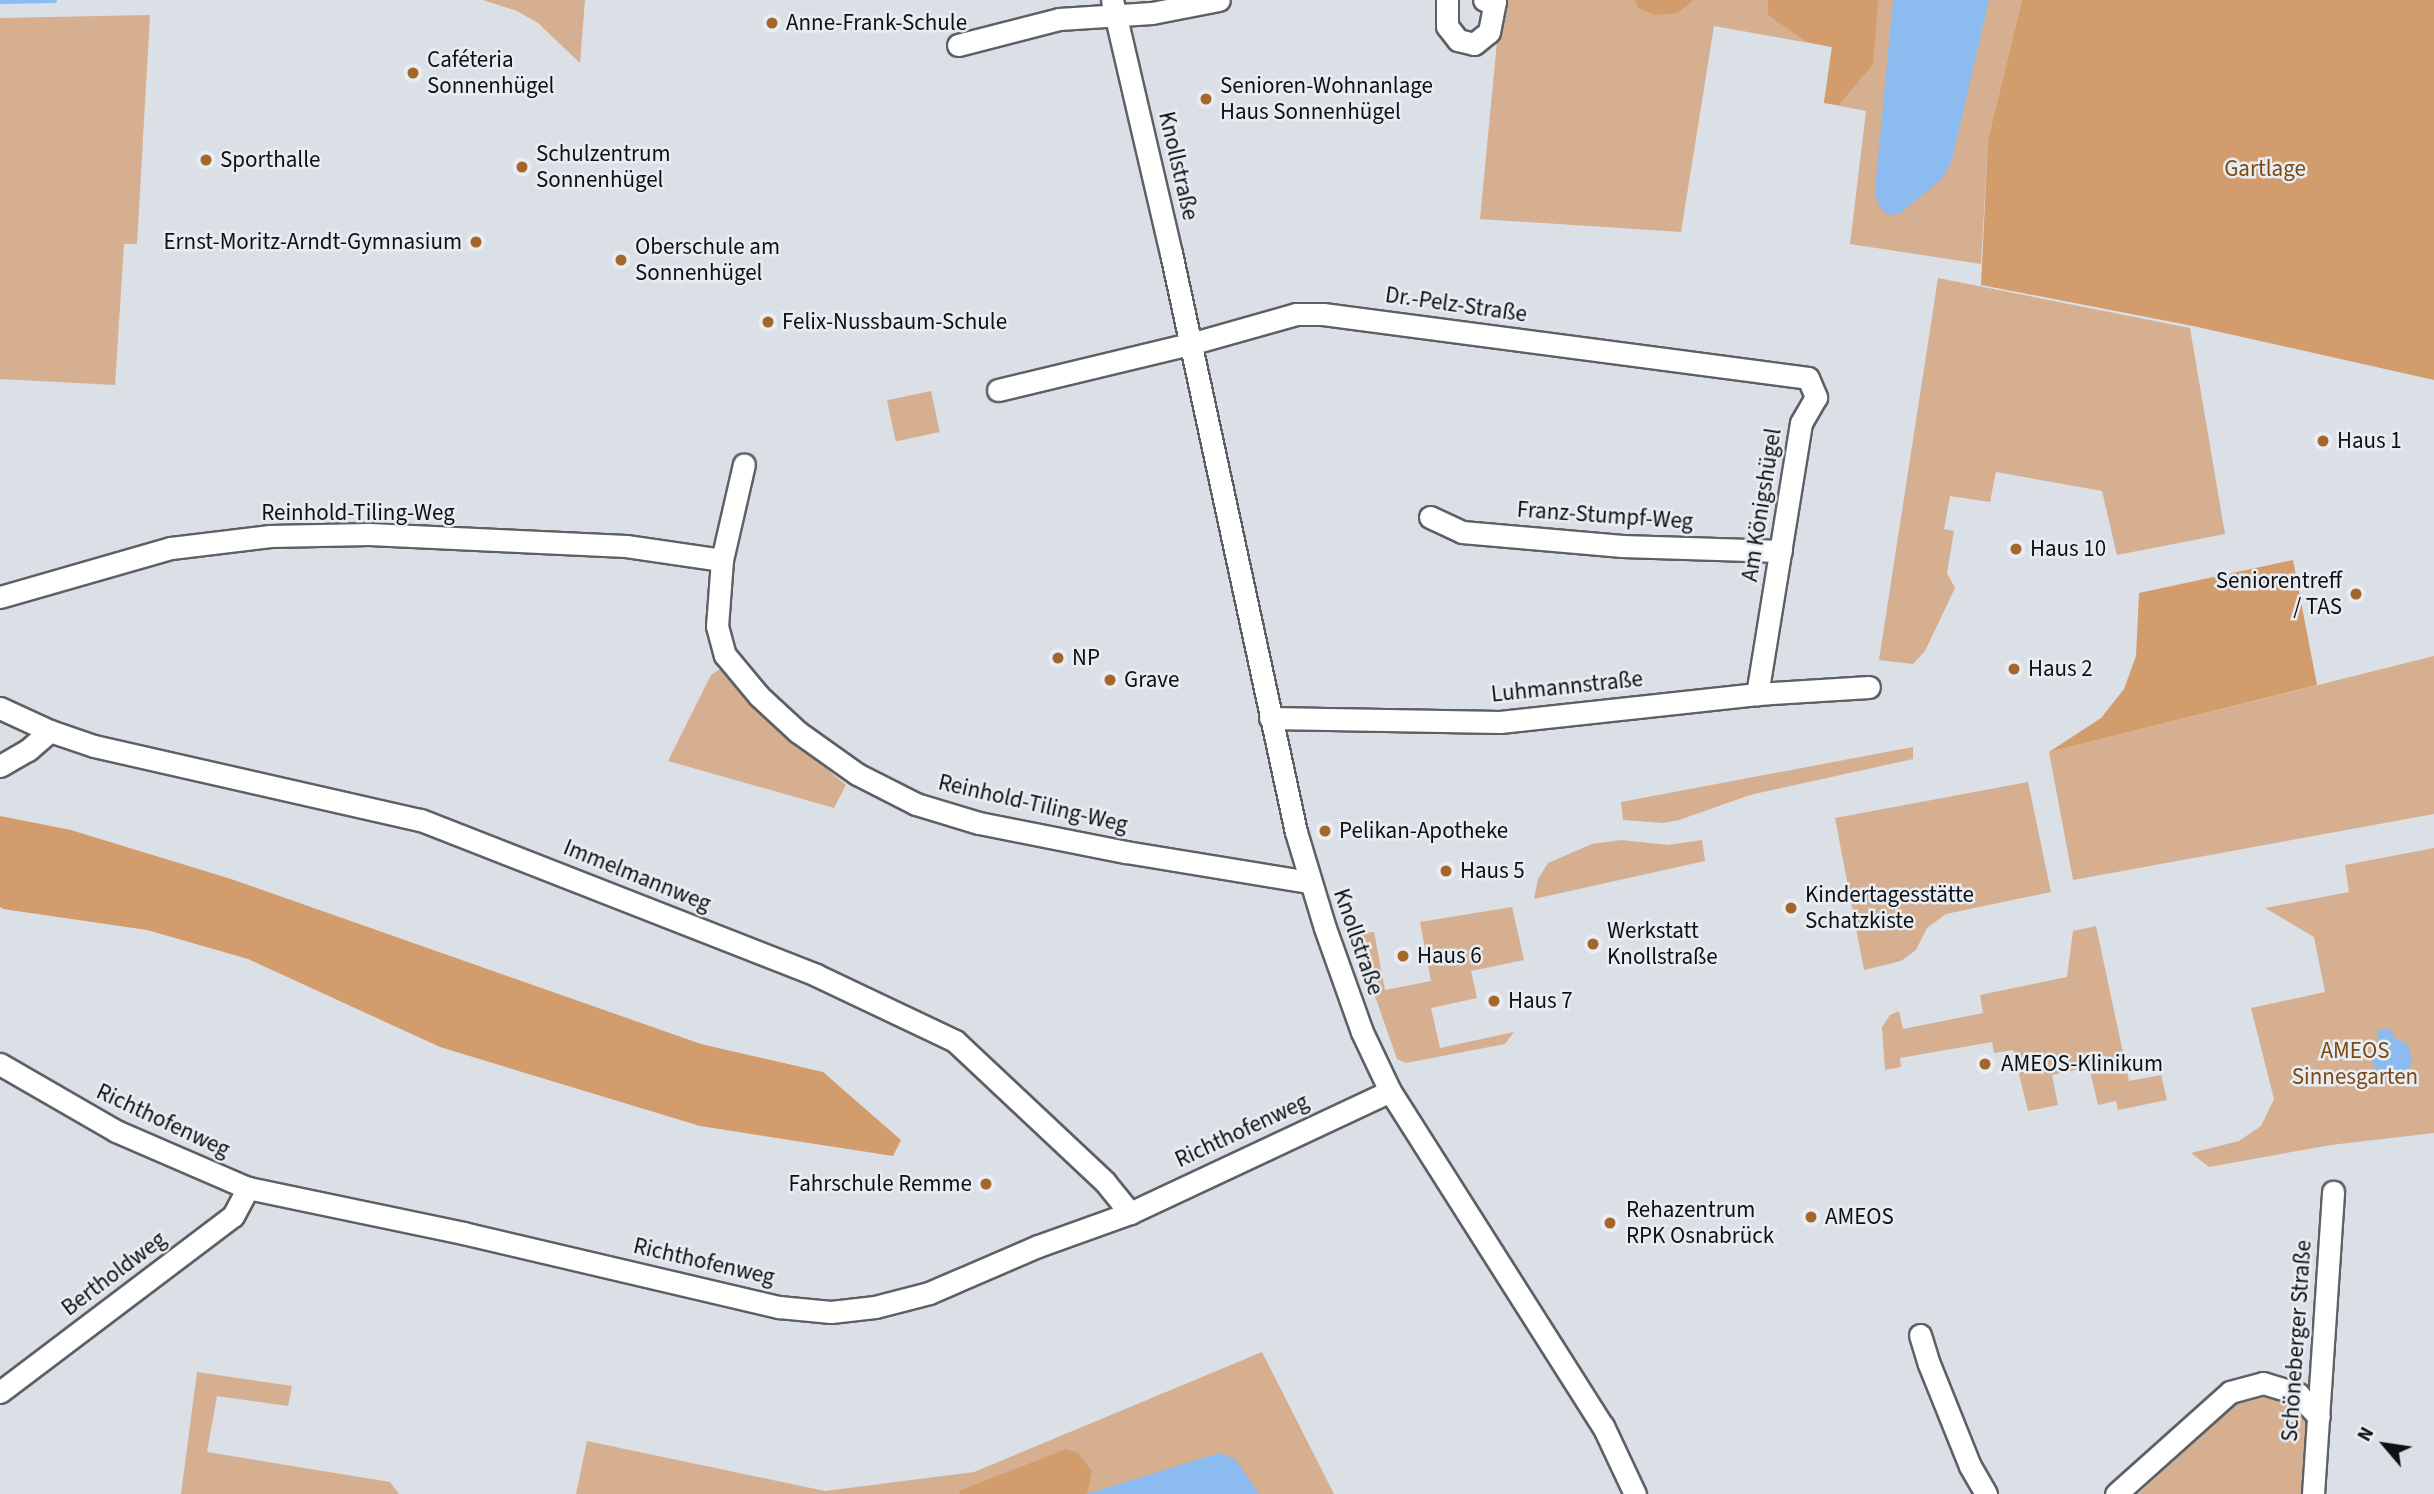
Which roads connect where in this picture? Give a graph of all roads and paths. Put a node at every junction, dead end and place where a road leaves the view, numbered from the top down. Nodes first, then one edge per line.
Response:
1 (1219, 0) edge
2 (1447, 0) edge
3 (1484, 0) edge
4 (1114, 8) edge
5 (958, 45) dead end
6 (1190, 344) junction
7 (1718, 367) joint
8 (998, 390) dead end
9 (744, 464) dead end
10 (1430, 517) dead end
11 (1781, 551) junction
12 (722, 560) junction
13 (0, 597) edge
14 (1869, 687) dead end
15 (1758, 694) junction
16 (0, 708) edge
17 (1270, 718) junction
18 (50, 731) junction
19 (0, 766) edge
20 (1310, 882) junction
21 (0, 1064) edge
22 (1390, 1091) junction
23 (248, 1188) junction
24 (2333, 1192) dead end
25 (1129, 1213) junction
26 (1920, 1335) dead end
27 (0, 1392) edge
28 (2319, 1417) junction
29 (1634, 1494) edge
30 (1986, 1494) edge
31 (2116, 1494) edge
32 (2313, 1494) edge

1 - 4 street
2 - 3 street
4 - 5 street
4 - 6 street, Knollstraße
6 - 7 street, Dr.-Pelz-Straße
6 - 8 street
6 - 17 street, Knollstraße
7 - 11 street, Am Königshügel
9 - 12 street, Reinhold-Tiling-Weg
10 - 11 street, Franz-Stumpf-Weg
11 - 15 street, Am Königshügel
12 - 13 street, Reinhold-Tiling-Weg
12 - 20 street, Reinhold-Tiling-Weg
14 - 15 street, Luhmannstraße
15 - 17 street, Luhmannstraße
16 - 18 street, Immelmannweg
17 - 20 street, Knollstraße
18 - 19 street
18 - 25 street, Immelmannweg
20 - 22 street, Knollstraße
21 - 23 street, Richthofenweg
22 - 25 street, Richthofenweg
22 - 29 street, Knollstraße
23 - 25 street, Richthofenweg
23 - 27 street, Bertholdweg
24 - 28 street, Schöneberger Straße
26 - 30 street
28 - 31 street
28 - 32 street, Schöneberger Straße

